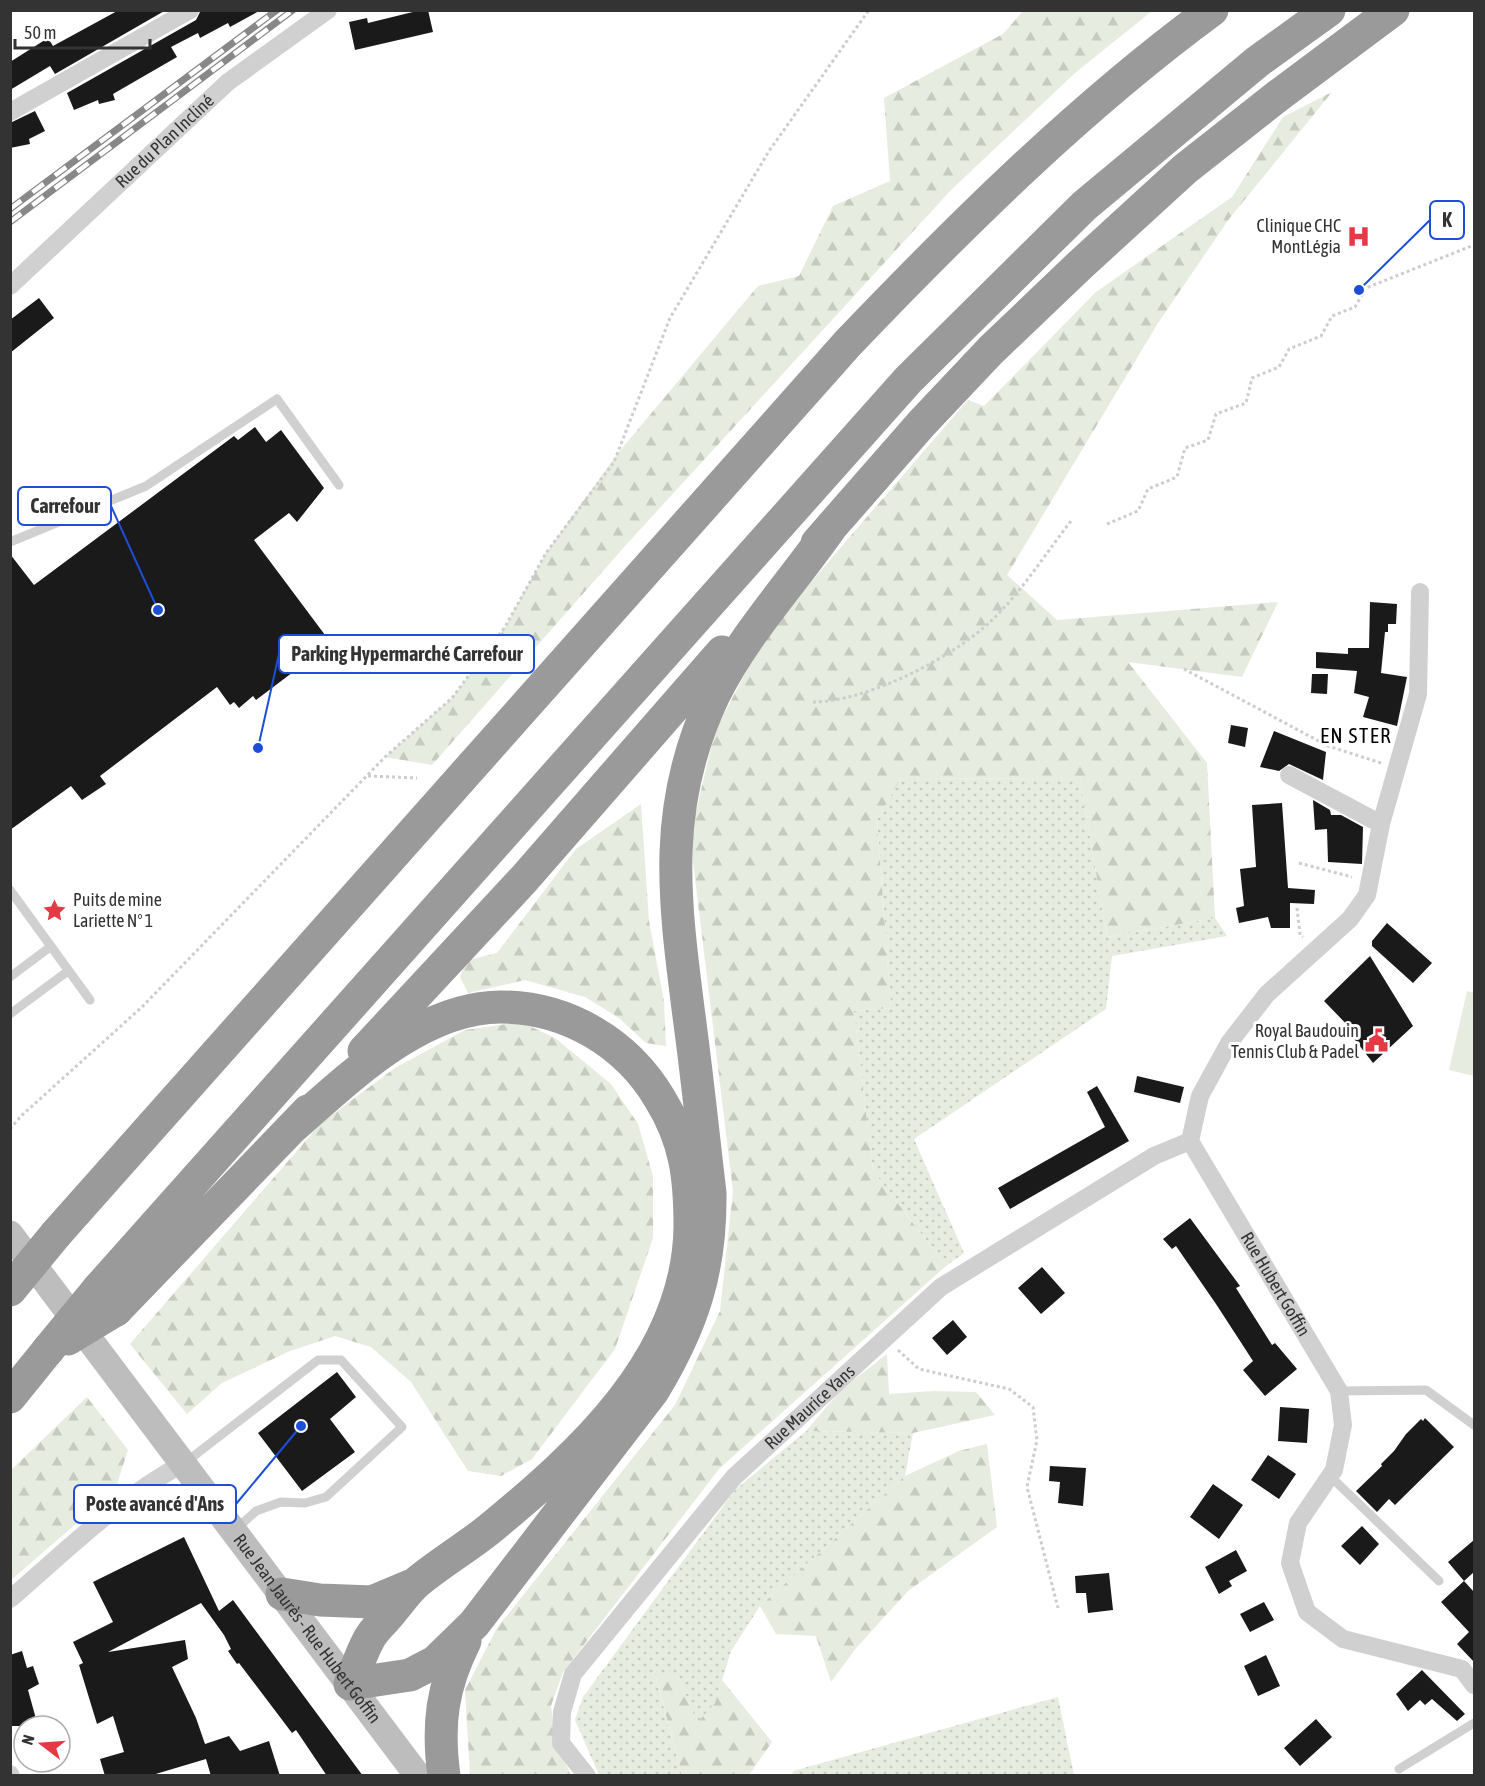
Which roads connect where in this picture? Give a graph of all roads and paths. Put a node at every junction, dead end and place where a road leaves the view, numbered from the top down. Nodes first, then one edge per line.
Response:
1 (190, 10) edge
2 (328, 10) edge
3 (869, 10) edge
4 (1212, 10) edge
5 (1329, 10) edge
6 (1393, 11) edge
7 (10, 112) edge
8 (1474, 245) edge
9 (13, 283) edge
10 (339, 485) dead end
11 (1071, 521) dead end
12 (1107, 524) dead end
13 (831, 527) junction
14 (10, 542) edge
15 (1420, 592) dead end
16 (1184, 669) dead end
17 (813, 702) dead end
18 (1397, 768) junction
19 (1289, 775) dead end
20 (367, 776) junction
21 (417, 778) dead end
22 (1381, 824) junction
23 (1299, 863) dead end
24 (1370, 883) junction
25 (10, 890) edge
26 (1297, 908) dead end
27 (1320, 946) junction
28 (50, 947) junction
29 (69, 971) junction
30 (10, 977) edge
31 (90, 1000) dead end
32 (10, 1014) edge
33 (294, 1126) junction
34 (10, 1129) edge
35 (1190, 1141) junction
36 (10, 1234) edge
37 (10, 1290) edge
38 (108, 1299) junction
39 (886, 1338) junction
40 (1339, 1391) junction
41 (10, 1397) edge
42 (1474, 1425) edge
43 (184, 1463) junction
44 (1330, 1476) junction
45 (234, 1530) junction
46 (1439, 1581) dead end
47 (415, 1584) junction
48 (282, 1594) junction
49 (10, 1599) edge
50 (1058, 1608) dead end
51 (474, 1624) junction
52 (350, 1684) junction
53 (1474, 1685) edge
54 (1474, 1723) edge
55 (1399, 1769) dead end
56 (418, 1776) edge
57 (444, 1776) edge
58 (587, 1776) edge

1 - 7 street
2 - 9 street, Rue du Plan Incliné
3 - 20 path
4 - 37 highway, bridge
5 - 38 highway
6 - 13 highway
8 - 12 path
10 - 14 lane
11 - 17 path
13 - 33 highway
13 - 51 highway
15 - 18 street
16 - 18 path
18 - 22 street
19 - 22 street
20 - 21 path
20 - 34 path
22 - 24 street
23 - 24 path
24 - 27 street
25 - 28 lane
26 - 27 path
27 - 35 street
28 - 29 lane
28 - 30 lane
29 - 31 lane
29 - 32 lane
33 - 38 highway
33 - 47 highway
35 - 39 street, Rue Maurice Yans
35 - 40 street, Rue Hubert Goffin
36 - 43 main road, Rue Jean Jaurès - Rue Hubert Goffin
38 - 41 highway, bridge
39 - 50 path
39 - 58 street, Rue Maurice Yans
40 - 42 lane
40 - 44 street, Rue Hubert Goffin
43 - 45 main road, Rue Jean Jaurès - Rue Hubert Goffin
43 - 45 lane
43 - 49 street
44 - 46 lane
44 - 53 street, Rue Hubert Goffin
45 - 48 main road, Rue Jean Jaurès - Rue Hubert Goffin
47 - 48 highway
47 - 52 highway
48 - 52 main road, Rue Jean Jaurès - Rue Hubert Goffin
51 - 52 highway
51 - 57 highway
52 - 56 main road, Rue Jean Jaurès - Rue Hubert Goffin
54 - 55 lane

